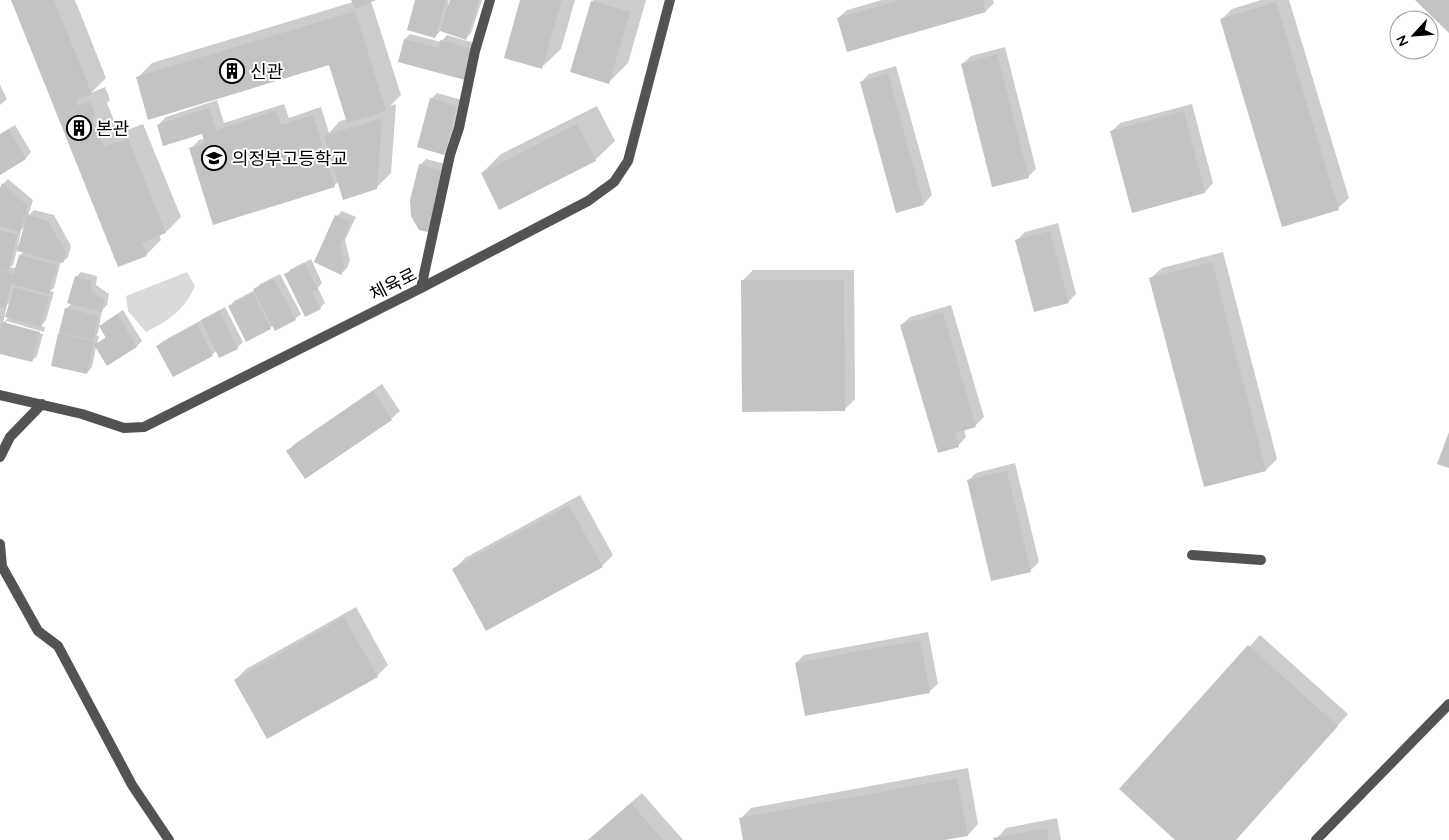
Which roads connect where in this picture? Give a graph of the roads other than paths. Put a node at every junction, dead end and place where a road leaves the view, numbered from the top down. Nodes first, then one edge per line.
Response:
1 (490, 0) edge
2 (670, 0) edge
3 (421, 288) junction
4 (0, 395) edge
5 (42, 404) junction
6 (0, 457) edge
7 (0, 544) edge
8 (1192, 555) dead end
9 (1261, 560) dead end
10 (1, 565) edge
11 (1449, 704) edge
12 (169, 840) edge
13 (1316, 840) edge

1 - 3 street
2 - 3 street, 체육로
3 - 5 street, 체육로
4 - 5 street, 체육로
5 - 6 street
7 - 10 street
8 - 9 street
10 - 12 street
11 - 13 street

